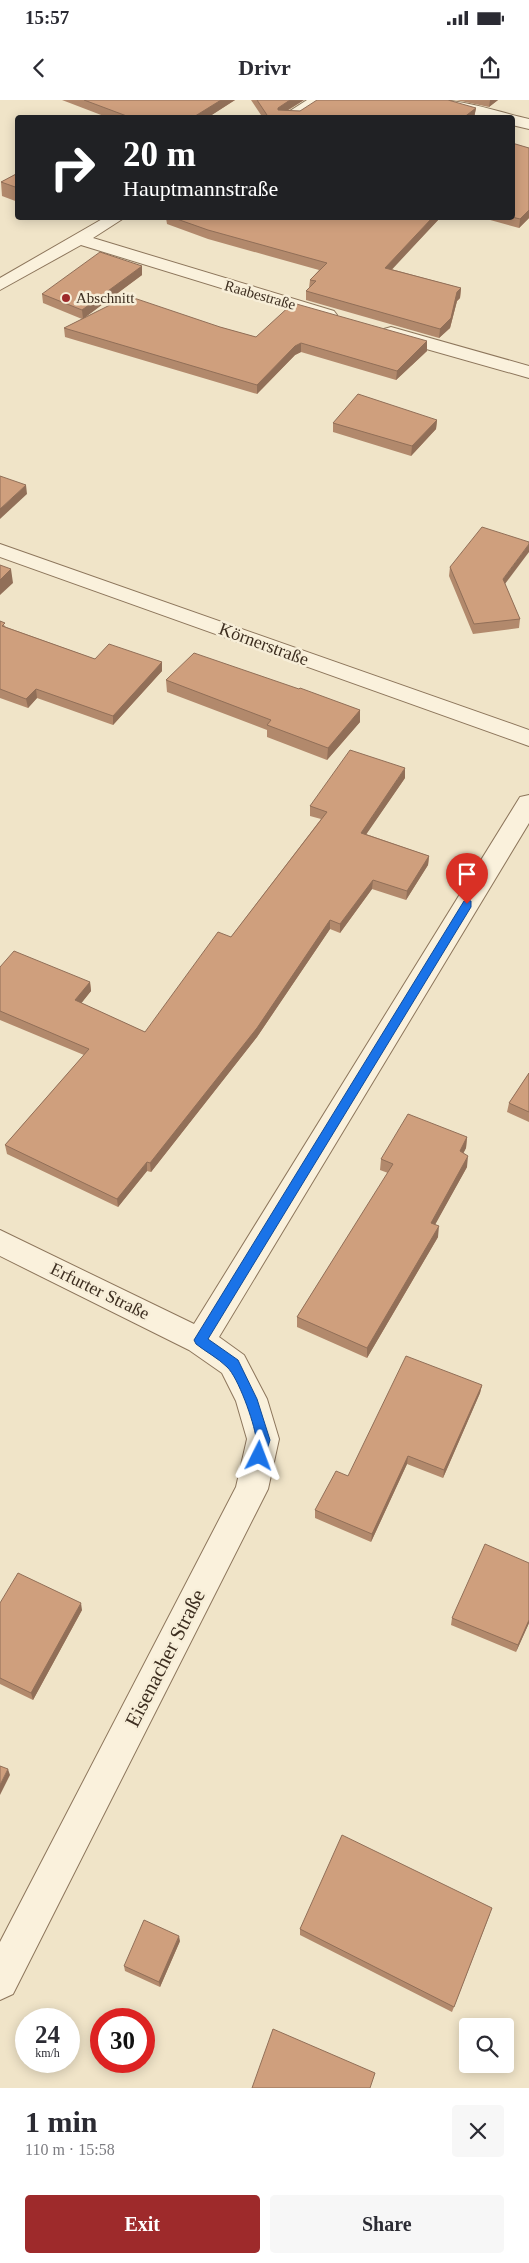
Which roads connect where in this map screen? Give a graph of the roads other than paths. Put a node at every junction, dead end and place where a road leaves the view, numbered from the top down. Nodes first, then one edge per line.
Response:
1 (318, 100) edge
2 (441, 100) edge
3 (292, 115) edge
4 (493, 115) edge
5 (515, 121) edge
6 (529, 124) edge
7 (111, 220) edge
8 (78, 239) junction
9 (0, 285) edge
10 (348, 320) edge
11 (377, 328) edge
12 (529, 372) edge
13 (0, 550) edge
14 (529, 738) edge
15 (529, 803) edge
16 (0, 1242) edge
17 (200, 1340) junction
18 (0, 1981) edge

1 - 3 street
2 - 4 street
5 - 6 street
7 - 8 street
8 - 9 street
8 - 10 street, Raabestraße
11 - 12 street
13 - 14 street, Körnerstraße
15 - 17 street
16 - 17 street, Erfurter Straße
17 - 18 street, Eisenacher Straße

